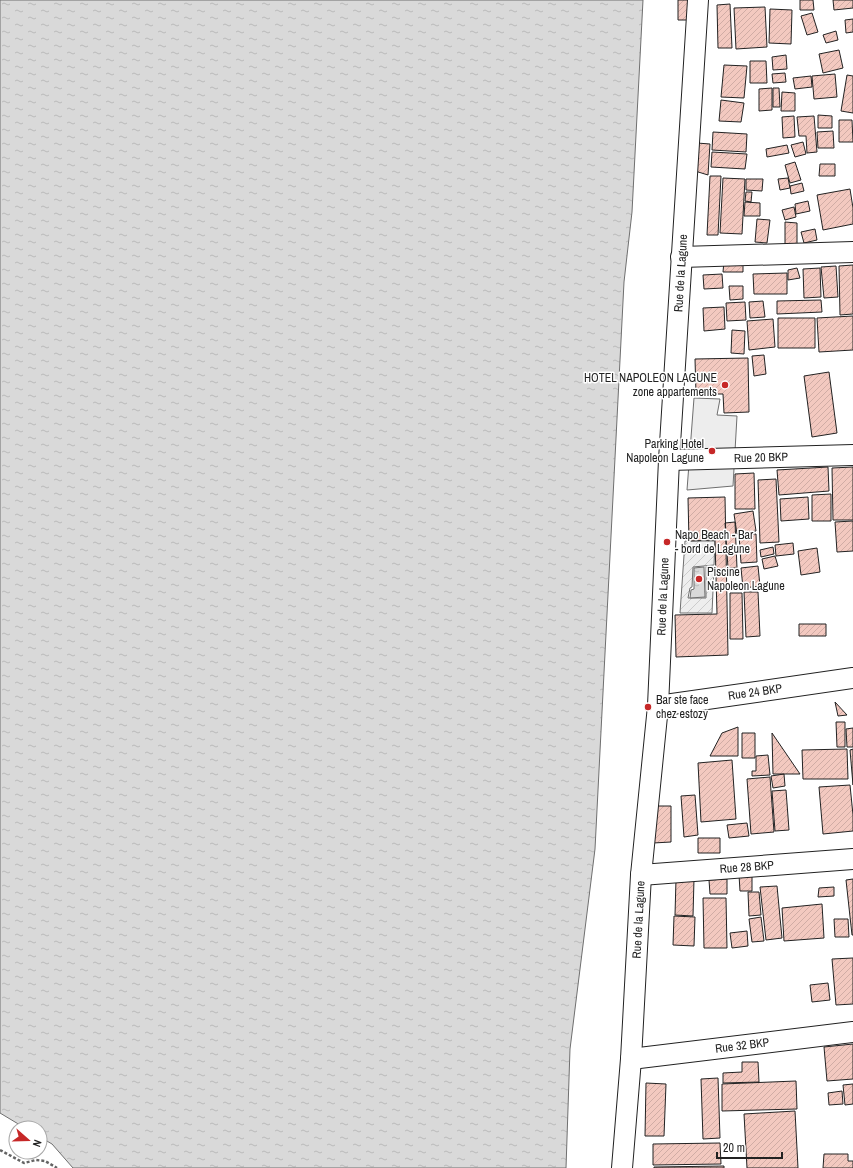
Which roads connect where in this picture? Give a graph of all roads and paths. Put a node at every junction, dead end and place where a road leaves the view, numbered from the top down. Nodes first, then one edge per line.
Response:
1 (698, 0) edge
2 (853, 252) edge
3 (681, 257) junction
4 (853, 455) edge
5 (669, 460) junction
6 (853, 678) edge
7 (658, 706) junction
8 (853, 859) edge
9 (641, 875) junction
10 (853, 1032) edge
11 (631, 1059) junction
12 (0, 1150) edge
13 (57, 1168) edge
14 (622, 1168) edge

1 - 3 street, Rue de la Lagune
2 - 3 street
3 - 5 street, Rue de la Lagune
4 - 5 street, Rue 20 BKP
5 - 7 street, Rue de la Lagune
6 - 7 street, Rue 24 BKP
7 - 9 street, Rue de la Lagune
8 - 9 street, Rue 28 BKP
9 - 11 street, Rue de la Lagune
10 - 11 street, Rue 32 BKP
11 - 14 street, Rue de la Lagune
12 - 13 path

